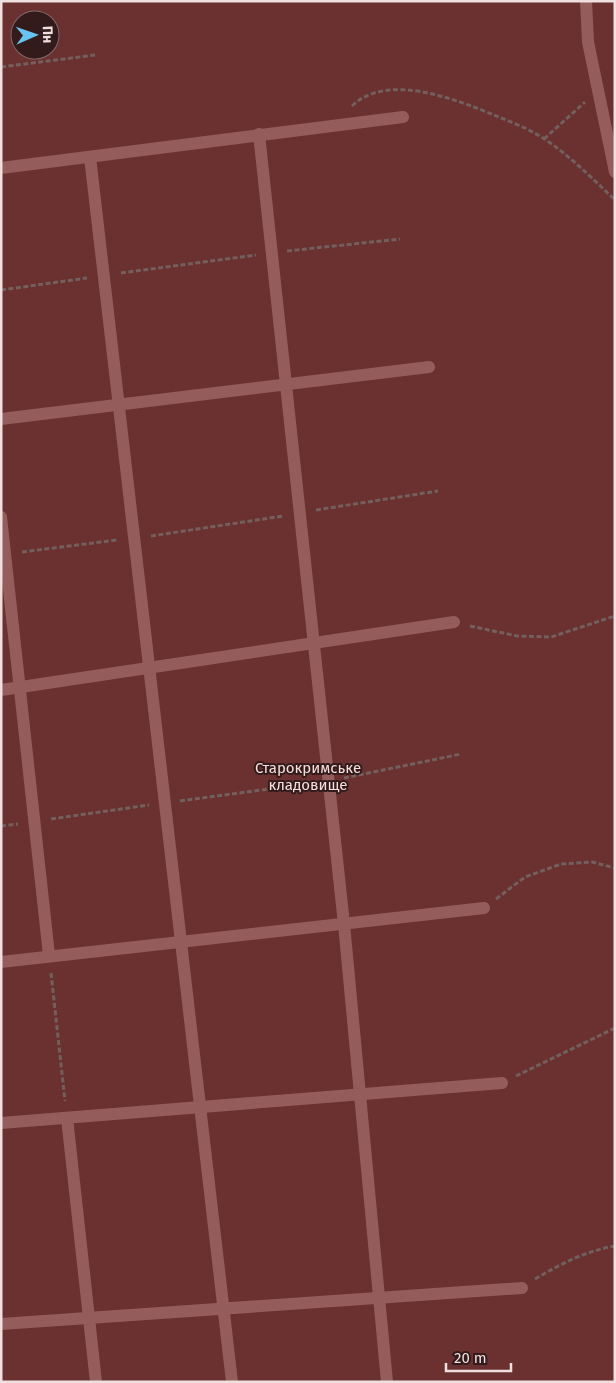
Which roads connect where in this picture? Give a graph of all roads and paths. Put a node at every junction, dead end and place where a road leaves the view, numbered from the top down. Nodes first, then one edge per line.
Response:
1 (586, 1) edge
2 (95, 55) dead end
3 (1, 67) edge
4 (598, 91) junction
5 (403, 117) dead end
6 (333, 125) junction
7 (259, 134) junction
8 (544, 138) junction
9 (90, 157) junction
10 (1, 168) edge
11 (615, 172) edge
12 (615, 200) edge
13 (400, 239) dead end
14 (272, 253) junction
15 (104, 276) junction
16 (1, 290) edge
17 (429, 367) dead end
18 (286, 384) junction
19 (119, 404) junction
20 (1, 418) edge
21 (438, 491) dead end
22 (298, 513) junction
23 (1, 517) edge
24 (135, 538) junction
25 (5, 554) junction
26 (615, 616) edge
27 (454, 622) joint
28 (314, 644) junction
29 (150, 668) junction
30 (20, 687) junction
31 (1, 690) edge
32 (460, 754) dead end
33 (329, 781) junction
34 (165, 803) junction
35 (35, 822) junction
36 (1, 826) edge
37 (615, 868) edge
38 (484, 908) joint
39 (344, 924) junction
40 (182, 941) junction
41 (49, 955) junction
42 (1, 962) edge
43 (615, 1028) edge
44 (502, 1083) joint
45 (360, 1094) junction
46 (201, 1107) junction
47 (67, 1118) junction
48 (1, 1123) edge
49 (615, 1246) edge
50 (522, 1288) joint
51 (379, 1297) junction
52 (224, 1308) junction
53 (89, 1318) junction
54 (1, 1324) edge
55 (96, 1382) edge
56 (232, 1382) edge
57 (387, 1382) edge

1 - 4 lane
2 - 3 path
4 - 8 path
4 - 11 lane
5 - 6 lane
6 - 7 lane
6 - 8 path
7 - 9 lane
7 - 14 lane
8 - 12 path
9 - 10 lane
9 - 15 lane
13 - 14 path
14 - 15 path
14 - 18 lane
15 - 16 path
15 - 19 lane
17 - 18 lane
18 - 19 lane
18 - 22 lane
19 - 20 lane
19 - 24 lane
21 - 22 path
22 - 24 path
22 - 28 lane
23 - 25 lane
24 - 25 path
24 - 29 lane
25 - 30 lane
26 - 27 path
27 - 28 lane
28 - 29 lane
28 - 33 lane
29 - 30 lane
29 - 34 lane
30 - 31 lane
30 - 35 lane
32 - 33 path
33 - 34 path
33 - 39 lane
34 - 35 path
34 - 40 lane
35 - 36 path
35 - 41 lane
37 - 38 path
38 - 39 lane
39 - 40 lane
39 - 45 lane
40 - 41 lane
40 - 46 lane
41 - 42 lane
41 - 47 path
43 - 44 path
44 - 45 lane
45 - 46 lane
45 - 51 lane
46 - 47 lane
46 - 52 lane
47 - 48 lane
47 - 53 lane
49 - 50 path
50 - 51 lane
51 - 52 lane
51 - 57 lane
52 - 53 lane
52 - 56 lane
53 - 54 lane
53 - 55 lane

